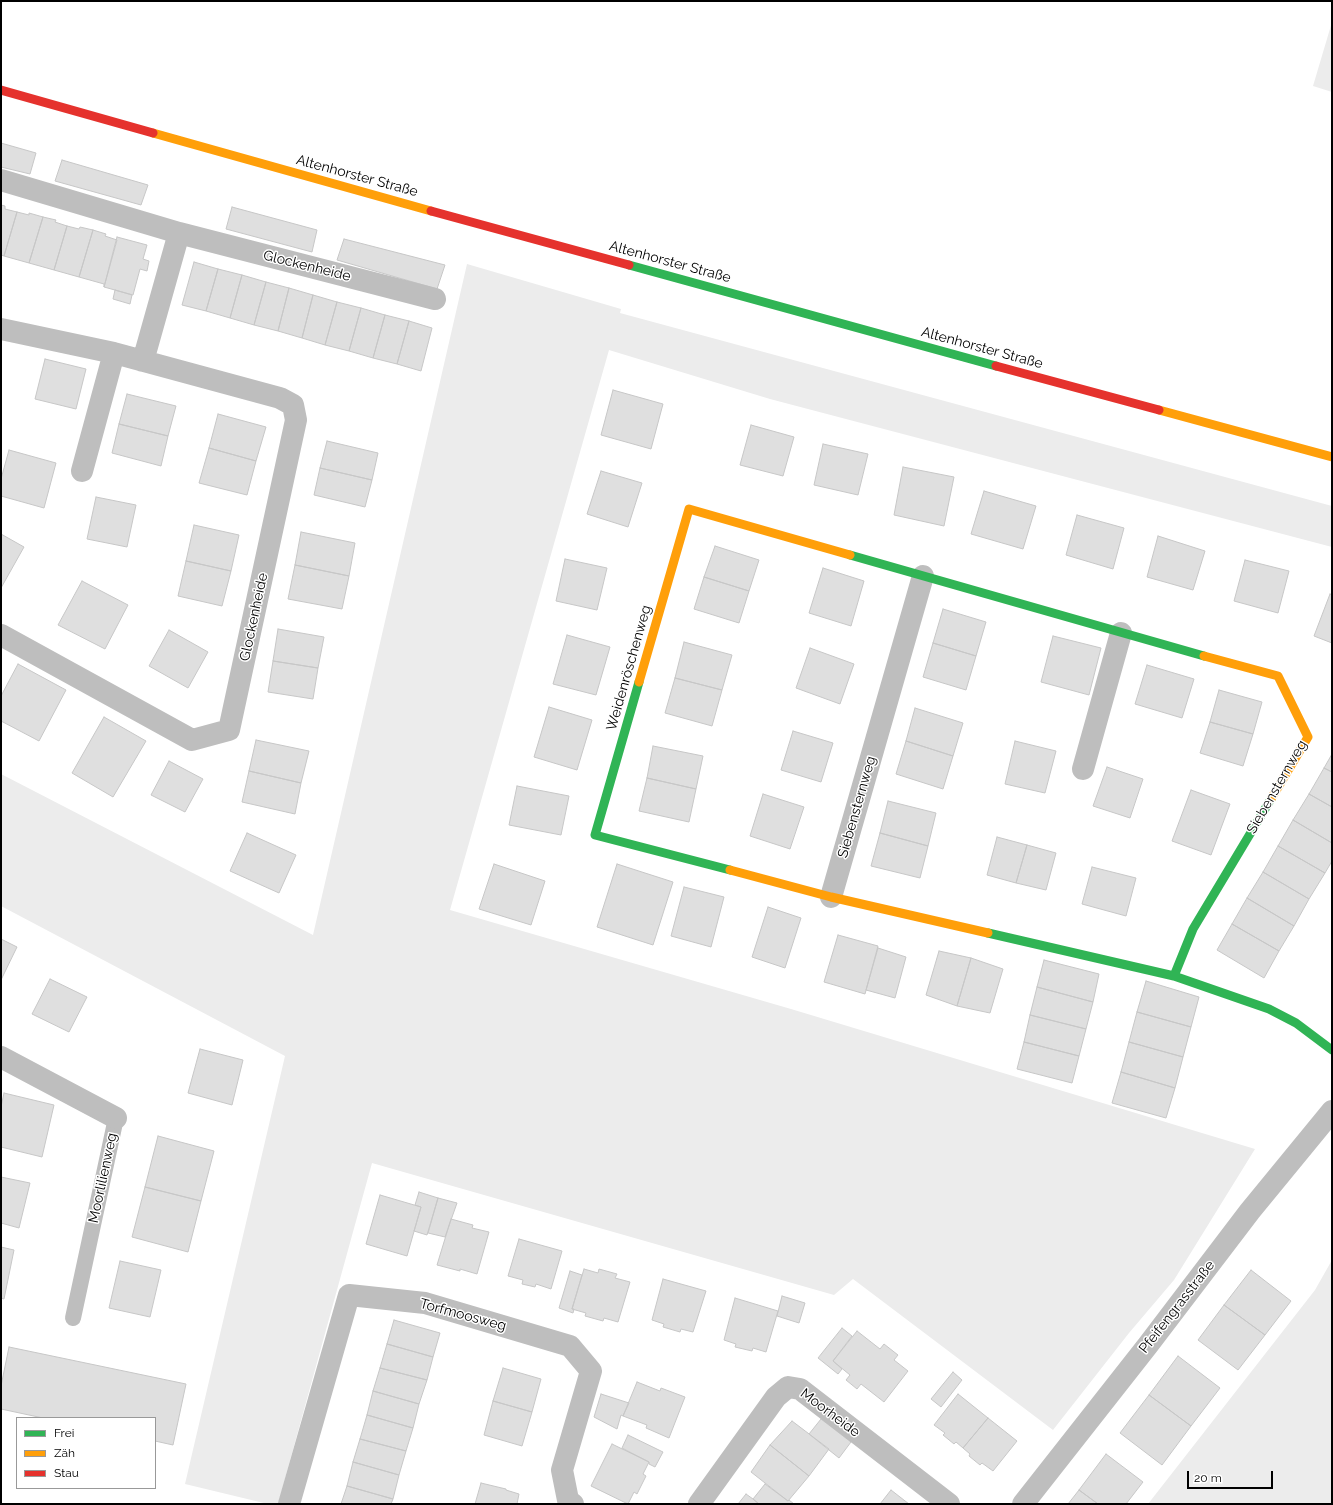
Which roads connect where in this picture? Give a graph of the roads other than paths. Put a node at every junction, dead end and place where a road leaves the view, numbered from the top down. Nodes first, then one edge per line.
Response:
1 (1, 90) edge
2 (1, 180) edge
3 (179, 233) junction
4 (434, 299) dead end
5 (1, 329) edge
6 (114, 353) junction
7 (143, 361) junction
8 (1332, 456) edge
9 (82, 471) dead end
10 (923, 576) junction
11 (1121, 633) junction
12 (1, 635) edge
13 (1083, 769) dead end
14 (831, 897) junction
15 (1174, 976) junction
16 (1332, 1050) edge
17 (1, 1057) edge
18 (1332, 1111) edge
19 (116, 1118) joint
20 (73, 1318) dead end
21 (289, 1504) edge
22 (573, 1504) edge
23 (699, 1504) edge
24 (949, 1504) edge
25 (1023, 1504) edge

1 - 8 street, Altenhorster Straße
2 - 3 street, Glockenheide
3 - 4 street, Glockenheide
3 - 7 street
5 - 6 street, Glockenheide
6 - 7 street, Glockenheide
6 - 9 street
7 - 12 street, Glockenheide
10 - 11 street, Siebensternweg
10 - 14 street, Siebensternweg
10 - 14 street, Weidenröschenweg
11 - 13 street
11 - 15 street, Siebensternweg
14 - 15 street
15 - 16 street
17 - 19 street, Moorlilienweg
18 - 25 street, Pfeifengrasstraße
19 - 20 lane, Moorlilienweg
21 - 22 street, Torfmoosweg
23 - 24 street, Moorheide

